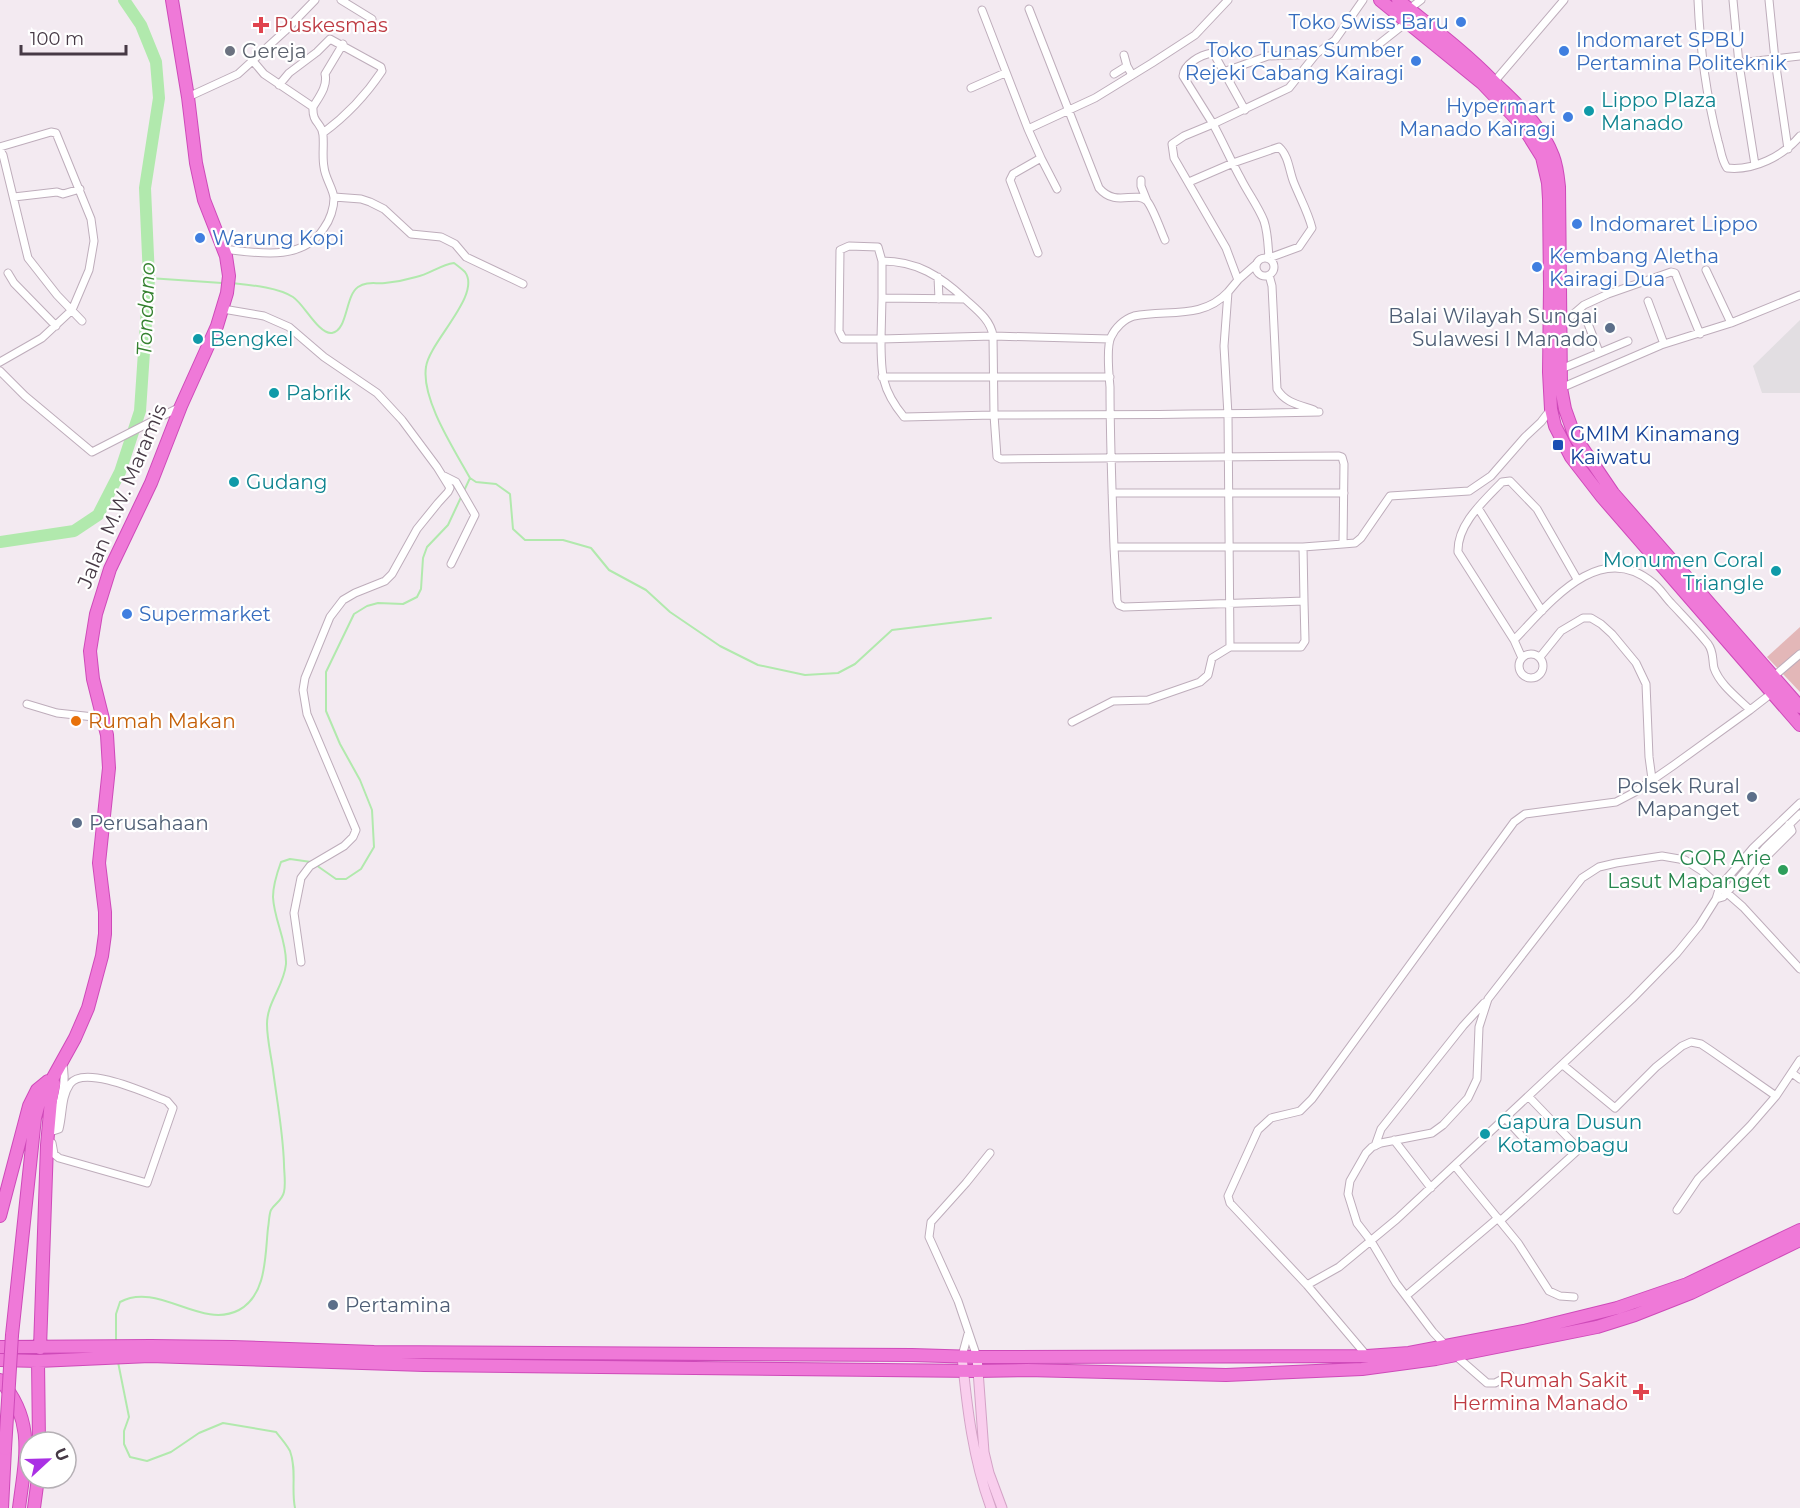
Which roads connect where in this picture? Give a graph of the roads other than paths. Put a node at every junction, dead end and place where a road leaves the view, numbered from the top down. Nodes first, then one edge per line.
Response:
1 (172, 0) edge
2 (315, 0) edge
3 (340, 0) edge
4 (1228, 0) edge
5 (1363, 0) edge
6 (1380, 0) edge
7 (1398, 0) edge
8 (1421, 0) edge
9 (1564, 0) edge
10 (1698, 0) edge
11 (1733, 0) edge
12 (1769, 0) edge
13 (1029, 9) dead end
14 (1409, 9) junction
15 (982, 10) dead end
16 (372, 19) dead end
17 (1407, 22) junction
18 (343, 45) junction
19 (1374, 48) dead end
20 (1316, 54) junction
21 (1124, 55) dead end
22 (1800, 56) edge
23 (1775, 60) junction
24 (253, 61) junction
25 (1739, 64) junction
26 (1127, 66) junction
27 (1704, 67) junction
28 (1226, 71) junction
29 (1005, 73) junction
30 (1114, 74) dead end
31 (1132, 75) junction
32 (1494, 82) junction
33 (279, 85) junction
34 (971, 88) dead end
35 (188, 98) junction
36 (313, 107) junction
37 (1069, 110) junction
38 (1245, 110) junction
39 (1213, 124) junction
40 (1028, 129) junction
41 (323, 134) junction
42 (1800, 136) edge
43 (0, 148) edge
44 (1788, 149) junction
45 (1041, 158) junction
46 (1233, 164) junction
47 (1755, 165) junction
48 (1141, 180) dead end
49 (1190, 182) junction
50 (80, 189) junction
51 (1057, 189) dead end
52 (14, 197) junction
53 (334, 197) junction
54 (1147, 201) junction
55 (1165, 240) dead end
56 (223, 249) junction
57 (1038, 253) dead end
58 (1269, 258) junction
59 (882, 261) junction
60 (1255, 266) junction
61 (1706, 270) dead end
62 (8, 273) dead end
63 (1269, 275) junction
64 (938, 277) junction
65 (1238, 280) junction
66 (523, 284) dead end
67 (1228, 292) junction
68 (1800, 295) edge
69 (882, 298) junction
70 (965, 298) junction
71 (939, 299) junction
72 (1648, 301) dead end
73 (223, 309) junction
74 (72, 310) junction
75 (1585, 316) dead end
76 (82, 321) dead end
77 (1731, 323) junction
78 (1562, 324) junction
79 (56, 326) junction
80 (1700, 334) junction
81 (993, 336) junction
82 (881, 339) junction
83 (1110, 339) junction
84 (1628, 341) dead end
85 (1664, 344) junction
86 (1599, 352) junction
87 (0, 362) edge
88 (1561, 369) junction
89 (0, 371) edge
90 (994, 376) junction
91 (882, 377) junction
92 (1110, 377) junction
93 (1561, 388) junction
94 (181, 406) junction
95 (1551, 409) junction
96 (994, 415) junction
97 (1110, 415) junction
98 (1228, 415) junction
99 (1228, 456) junction
100 (1110, 457) junction
101 (442, 475) junction
102 (1112, 493) junction
103 (1228, 493) junction
104 (1344, 493) junction
105 (1478, 508) junction
106 (1343, 544) junction
107 (1228, 545) junction
108 (1114, 547) junction
109 (1303, 547) junction
110 (451, 564) dead end
111 (1577, 579) junction
112 (1304, 601) junction
113 (1228, 602) junction
114 (1542, 611) junction
115 (1715, 627) junction
116 (1703, 638) junction
117 (1514, 640) junction
118 (1230, 647) junction
119 (1800, 654) edge
120 (1540, 657) junction
121 (1522, 658) junction
122 (1773, 677) junction
123 (1772, 693) junction
124 (27, 704) dead end
125 (1800, 707) edge
126 (1750, 710) junction
127 (103, 718) junction
128 (1072, 722) dead end
129 (1800, 725) edge
130 (1652, 779) junction
131 (1800, 803) edge
132 (1800, 814) edge
133 (1789, 824) junction
134 (1720, 886) junction
135 (1745, 886) dead end
136 (1727, 892) junction
137 (1716, 899) junction
138 (301, 962) dead end
139 (1800, 969) edge
140 (1488, 999) junction
141 (1800, 1060) edge
142 (1563, 1065) junction
143 (57, 1071) junction
144 (1792, 1073) junction
145 (1800, 1079) edge
146 (1776, 1095) junction
147 (1528, 1097) junction
148 (1506, 1119) junction
149 (54, 1131) junction
150 (1394, 1140) junction
151 (1526, 1141) dead end
152 (1375, 1146) junction
153 (990, 1153) dead end
154 (1455, 1166) junction
155 (1431, 1188) junction
156 (1677, 1210) dead end
157 (0, 1216) edge
158 (1499, 1220) junction
159 (1800, 1230) edge
160 (1800, 1240) edge
161 (1371, 1241) junction
162 (1307, 1285) junction
163 (1406, 1296) junction
164 (1574, 1297) dead end
165 (968, 1334) junction
166 (1446, 1346) junction
167 (0, 1347) edge
168 (40, 1348) junction
169 (76, 1353) junction
170 (272, 1353) junction
171 (962, 1356) junction
172 (1367, 1356) junction
173 (1456, 1356) junction
174 (977, 1357) junction
175 (0, 1360) edge
176 (38, 1361) junction
177 (970, 1371) junction
178 (1510, 1375) dead end
179 (0, 1380) edge
180 (39, 1430) edge
181 (36, 1490) edge
182 (2, 1508) edge
183 (19, 1508) edge
184 (34, 1508) edge
185 (991, 1508) edge
186 (1002, 1508) edge

1 - 35 highway
2 - 24 street
3 - 16 street
4 - 31 street
5 - 20 street
6 - 17 highway
7 - 14 highway
8 - 14 street
9 - 32 street
10 - 27 street
11 - 25 street
12 - 23 street
13 - 37 street
14 - 32 highway
15 - 29 street
17 - 19 street
17 - 95 highway
18 - 33 street
18 - 36 street
18 - 41 street
20 - 28 street
20 - 38 street
21 - 26 street
22 - 23 street
23 - 25 street
23 - 44 street
24 - 33 street
24 - 35 street
25 - 27 street
25 - 47 street
26 - 30 street
26 - 31 street
27 - 47 street
28 - 38 street
28 - 39 street
29 - 34 street
29 - 40 street
31 - 37 street
32 - 78 highway
33 - 36 street
35 - 56 highway
36 - 41 street
37 - 40 street
37 - 54 street
38 - 39 street
39 - 46 street
39 - 49 street
40 - 45 street
41 - 53 street
42 - 44 street
43 - 50 street
43 - 52 street
44 - 47 street
45 - 51 street
45 - 57 street
46 - 49 street
46 - 58 street
46 - 58 street
48 - 54 street
49 - 65 street
50 - 52 street
50 - 74 street
52 - 74 street
53 - 56 street
53 - 66 street
54 - 55 street
56 - 73 highway, Jalan M.W. Maramis
58 - 60 street
58 - 63 street
59 - 64 street
59 - 69 street
59 - 82 street
60 - 63 street
60 - 65 street
61 - 77 street
62 - 79 street
63 - 98 street
64 - 70 street
64 - 71 street
65 - 67 street
67 - 83 street
67 - 98 street
68 - 77 street
69 - 71 street
69 - 82 street
70 - 71 street
70 - 81 street
72 - 85 street
73 - 94 highway, Jalan M.W. Maramis
73 - 101 street
74 - 76 street
74 - 79 street
75 - 86 street
77 - 80 street
78 - 80 street
78 - 88 highway
79 - 87 street
80 - 85 street
81 - 82 street
81 - 83 street
81 - 90 street
82 - 91 street
83 - 92 street
84 - 86 street
85 - 93 street
86 - 88 street
88 - 93 highway
89 - 94 street
90 - 91 street
90 - 92 street
90 - 96 street
91 - 96 street
92 - 97 street
93 - 122 highway
94 - 127 highway, Jalan M.W. Maramis
95 - 106 street
95 - 115 highway
96 - 97 street
96 - 100 street
97 - 98 street
97 - 100 street
98 - 99 street
99 - 100 street
99 - 103 street
99 - 104 street
100 - 102 street
101 - 110 street
101 - 138 street
102 - 103 street
102 - 108 street
103 - 104 street
103 - 107 street
104 - 106 street
105 - 111 street
105 - 114 street
105 - 117 street
106 - 109 street
107 - 108 street
107 - 109 street
107 - 113 street
108 - 113 street
109 - 112 street
111 - 114 street
111 - 116 street
112 - 113 street
112 - 118 street
113 - 118 street
114 - 117 street
115 - 116 street
115 - 123 highway
116 - 126 street
117 - 121 street
118 - 128 street
119 - 122 street
120 - 121 street
120 - 121 street
120 - 130 street
122 - 125 highway
123 - 126 street
123 - 129 highway
124 - 127 street
126 - 130 street
127 - 143 highway, Jalan M.W. Maramis
130 - 162 street
131 - 134 street
132 - 133 street
133 - 135 street
133 - 136 street
134 - 136 street
134 - 137 street
134 - 140 street
136 - 137 street
136 - 139 street
137 - 142 street
140 - 150 street
140 - 152 street
141 - 144 street
142 - 146 street
142 - 147 street
143 - 149 street
143 - 157 highway
143 - 168 highway
143 - 182 highway, Jalan M.W. Maramis, bridge
144 - 145 street
144 - 146 street
146 - 156 street
147 - 148 street
147 - 158 street
148 - 151 street
148 - 154 street
149 - 149 street
150 - 152 street
150 - 155 street
152 - 161 street
153 - 165 street
154 - 155 street
154 - 158 street
155 - 161 street
158 - 163 street
158 - 164 street
159 - 166 highway
160 - 173 highway
161 - 162 street
161 - 163 street
162 - 172 street
163 - 166 street
165 - 171 street
165 - 174 street
166 - 172 highway
167 - 168 highway
168 - 169 highway
169 - 170 highway
169 - 176 highway
170 - 171 highway
170 - 177 highway
171 - 174 highway
171 - 177 main road
172 - 174 highway
173 - 177 highway
173 - 178 street
174 - 177 main road
175 - 176 highway
176 - 180 highway
177 - 185 main road
177 - 186 main road
179 - 183 highway
181 - 184 highway

